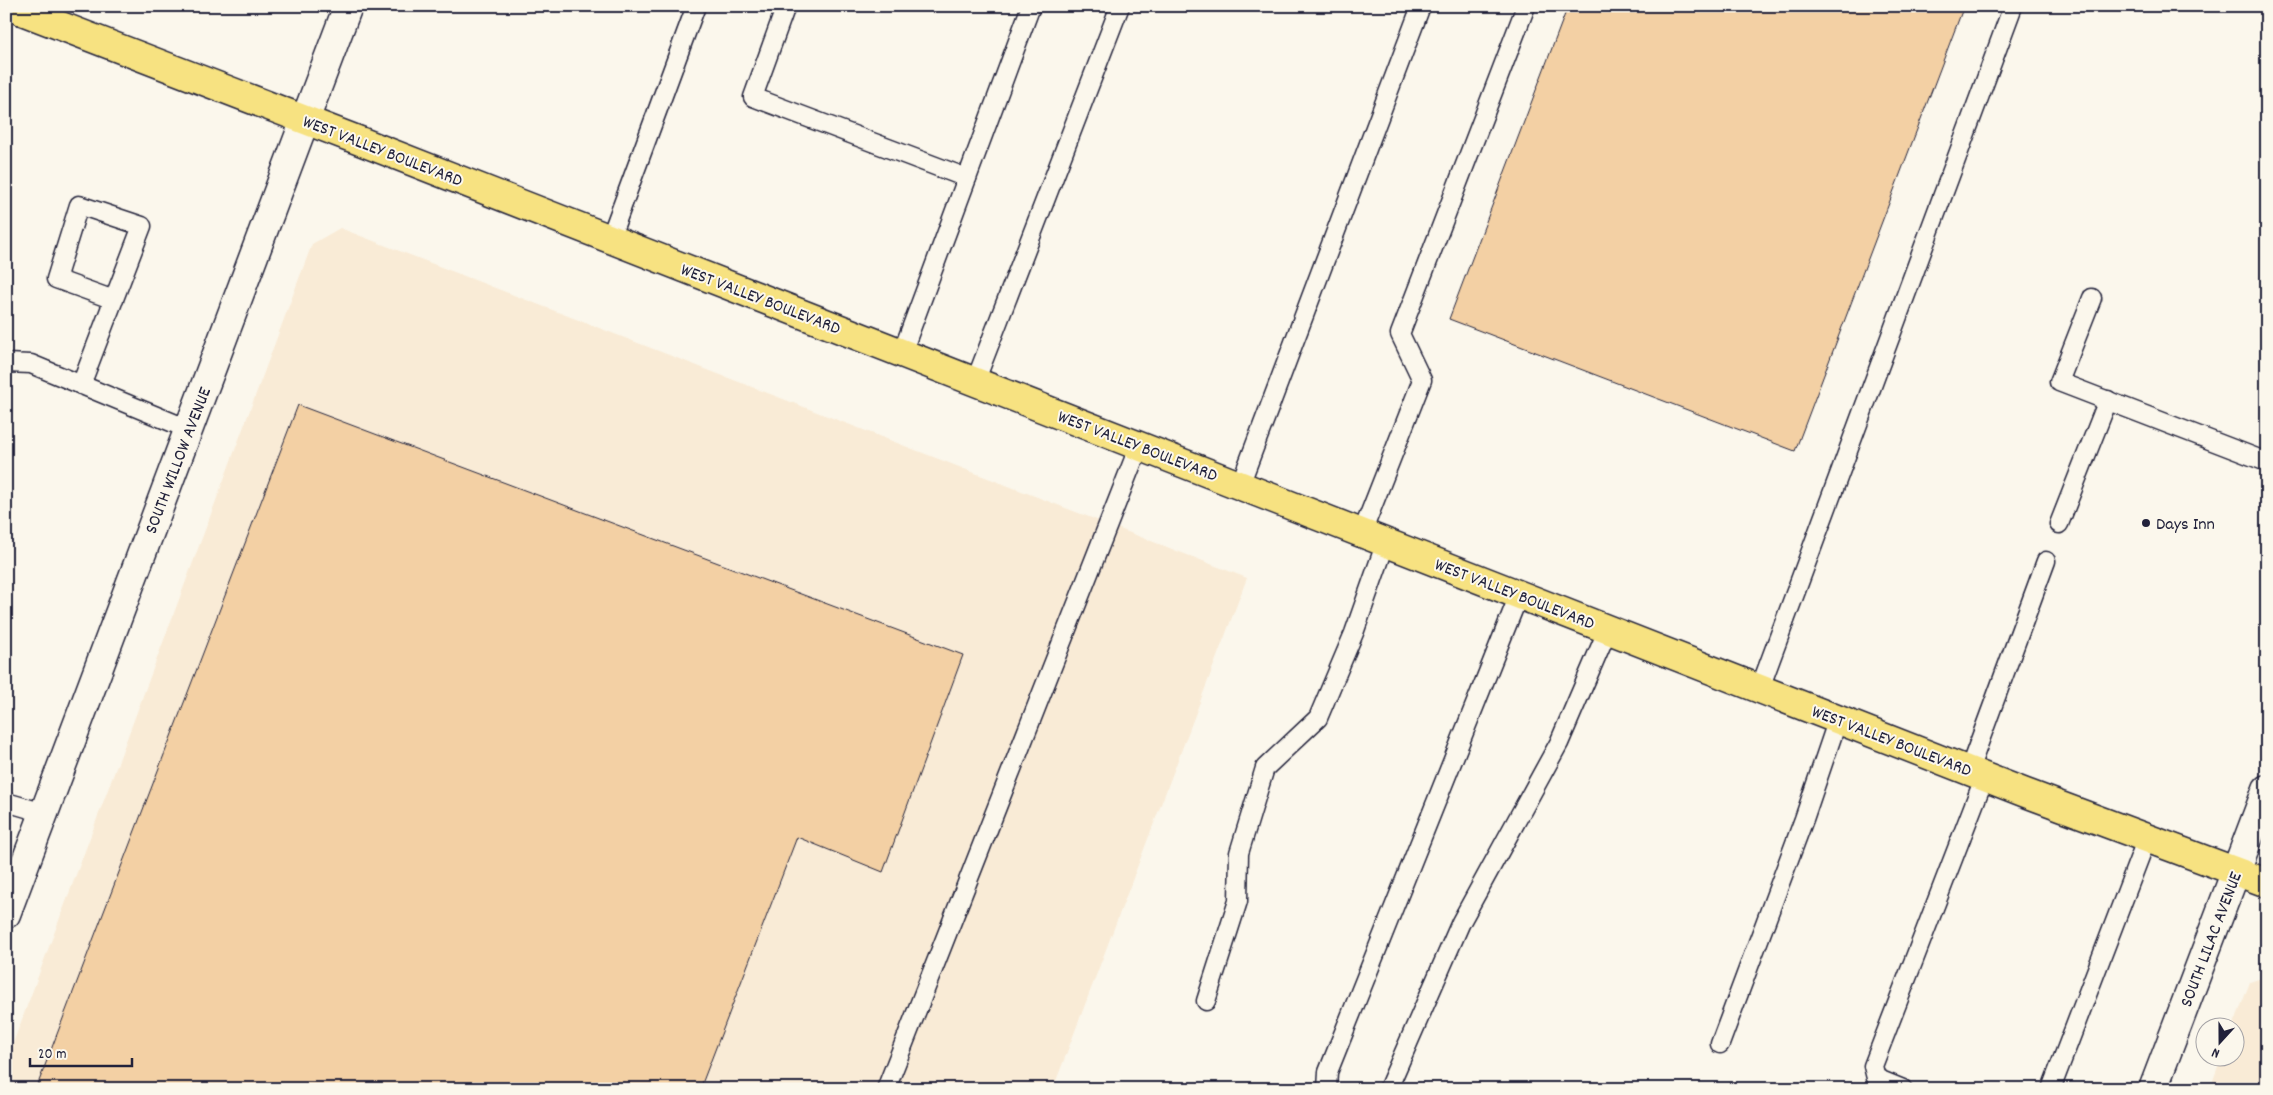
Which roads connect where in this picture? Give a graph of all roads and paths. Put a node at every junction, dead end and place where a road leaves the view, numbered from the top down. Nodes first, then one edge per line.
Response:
1 (9, 6) edge
2 (348, 6) edge
3 (696, 6) edge
4 (786, 6) edge
5 (1031, 6) edge
6 (1120, 6) edge
7 (1421, 6) edge
8 (1526, 6) edge
9 (2013, 6) edge
10 (305, 120) junction
11 (967, 178) junction
12 (610, 239) junction
13 (2092, 298) dead end
14 (114, 300) junction
15 (902, 353) junction
16 (6, 363) edge
17 (976, 382) junction
18 (81, 385) junction
19 (2108, 400) junction
20 (188, 429) junction
21 (1139, 446) junction
22 (2267, 462) edge
23 (1240, 485) junction
24 (2059, 524) dead end
25 (1374, 538) junction
26 (2046, 561) dead end
27 (1519, 594) junction
28 (1608, 629) junction
29 (1760, 688) junction
30 (1838, 719) junction
31 (1977, 773) junction
32 (2267, 789) edge
33 (6, 802) edge
34 (44, 813) junction
35 (2147, 838) junction
36 (2236, 871) junction
37 (2267, 883) edge
38 (6, 914) edge
39 (1206, 1001) dead end
40 (1720, 1044) dead end
41 (886, 1089) edge
42 (1327, 1089) edge
43 (1388, 1089) edge
44 (1903, 1089) edge
45 (2051, 1089) edge
46 (2153, 1089) edge

1 - 10 main road, WEST VALLEY BOULEVARD
2 - 10 street, SOUTH WILLOW AVENUE
3 - 12 lane
4 - 11 lane
5 - 11 lane
6 - 17 lane
7 - 23 lane
8 - 25 lane
9 - 29 lane
10 - 12 main road, WEST VALLEY BOULEVARD
10 - 20 street, SOUTH WILLOW AVENUE
11 - 15 lane
12 - 15 main road, WEST VALLEY BOULEVARD
13 - 19 lane
14 - 14 lane
14 - 18 lane
15 - 17 main road, WEST VALLEY BOULEVARD
16 - 18 lane
17 - 21 main road, WEST VALLEY BOULEVARD
18 - 20 lane
19 - 22 lane
19 - 24 lane
20 - 34 street, SOUTH WILLOW AVENUE
21 - 23 main road, WEST VALLEY BOULEVARD
21 - 41 lane
23 - 25 main road, WEST VALLEY BOULEVARD
25 - 27 main road, WEST VALLEY BOULEVARD
25 - 39 lane
26 - 31 lane
27 - 28 main road, WEST VALLEY BOULEVARD
27 - 42 lane
28 - 29 main road, WEST VALLEY BOULEVARD
28 - 43 lane
29 - 30 main road, WEST VALLEY BOULEVARD
30 - 31 main road, WEST VALLEY BOULEVARD
30 - 40 lane
31 - 35 main road, WEST VALLEY BOULEVARD
31 - 44 lane
32 - 36 street, SOUTH LILAC AVENUE
33 - 34 lane
34 - 38 street, SOUTH WILLOW AVENUE
35 - 36 main road, WEST VALLEY BOULEVARD
35 - 45 lane
36 - 37 main road, WEST VALLEY BOULEVARD
36 - 46 street, SOUTH LILAC AVENUE

